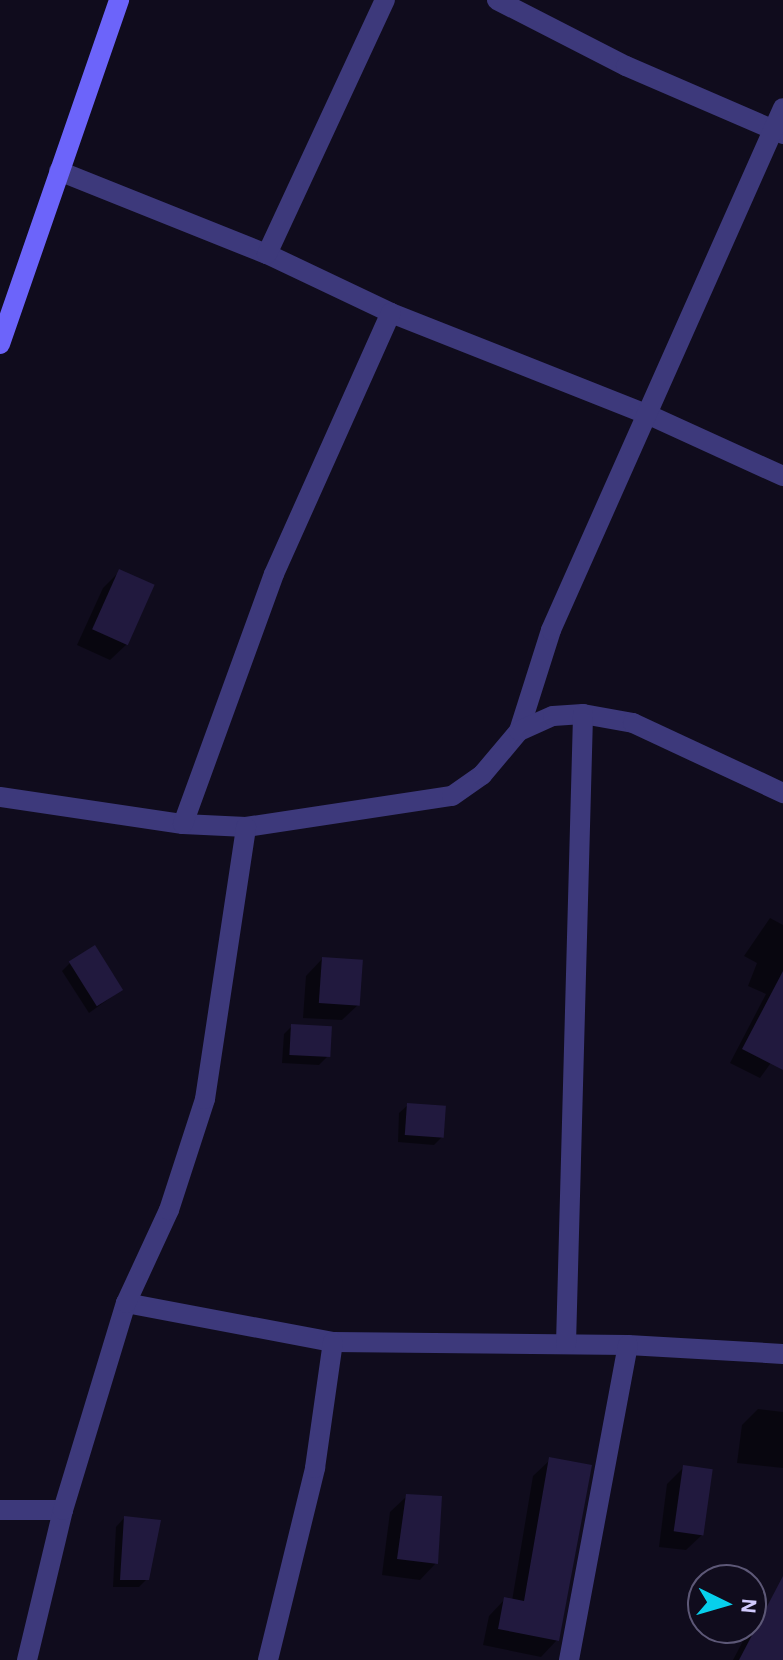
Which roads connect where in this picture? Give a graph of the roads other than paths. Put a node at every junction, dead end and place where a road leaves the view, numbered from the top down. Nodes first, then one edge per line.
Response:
1 (119, 0) edge
2 (385, 0) edge
3 (497, 0) edge
4 (783, 108) edge
5 (778, 132) edge
6 (59, 171) junction
7 (267, 254) junction
8 (391, 313) junction
9 (0, 344) edge
10 (649, 415) junction
11 (783, 476) edge
12 (583, 714) junction
13 (519, 731) junction
14 (783, 793) edge
15 (0, 797) edge
16 (183, 824) junction
17 (246, 827) junction
18 (126, 1303) junction
19 (333, 1342) junction
20 (566, 1344) junction
21 (628, 1345) junction
22 (783, 1354) edge
23 (0, 1510) edge
24 (63, 1510) junction
25 (27, 1660) edge
26 (268, 1660) edge
27 (569, 1660) edge

1 - 6 main road
2 - 7 street
3 - 5 street
4 - 5 street
5 - 10 street
6 - 7 street
6 - 9 main road
7 - 8 street
8 - 10 street
8 - 16 street
10 - 11 street
10 - 13 street
12 - 13 street
12 - 14 street
12 - 20 street
13 - 17 street
15 - 16 street
16 - 17 street
17 - 18 street
18 - 19 street
18 - 24 street
19 - 20 street
19 - 26 street
20 - 21 street
21 - 22 street
21 - 27 street
23 - 24 street
24 - 25 street

